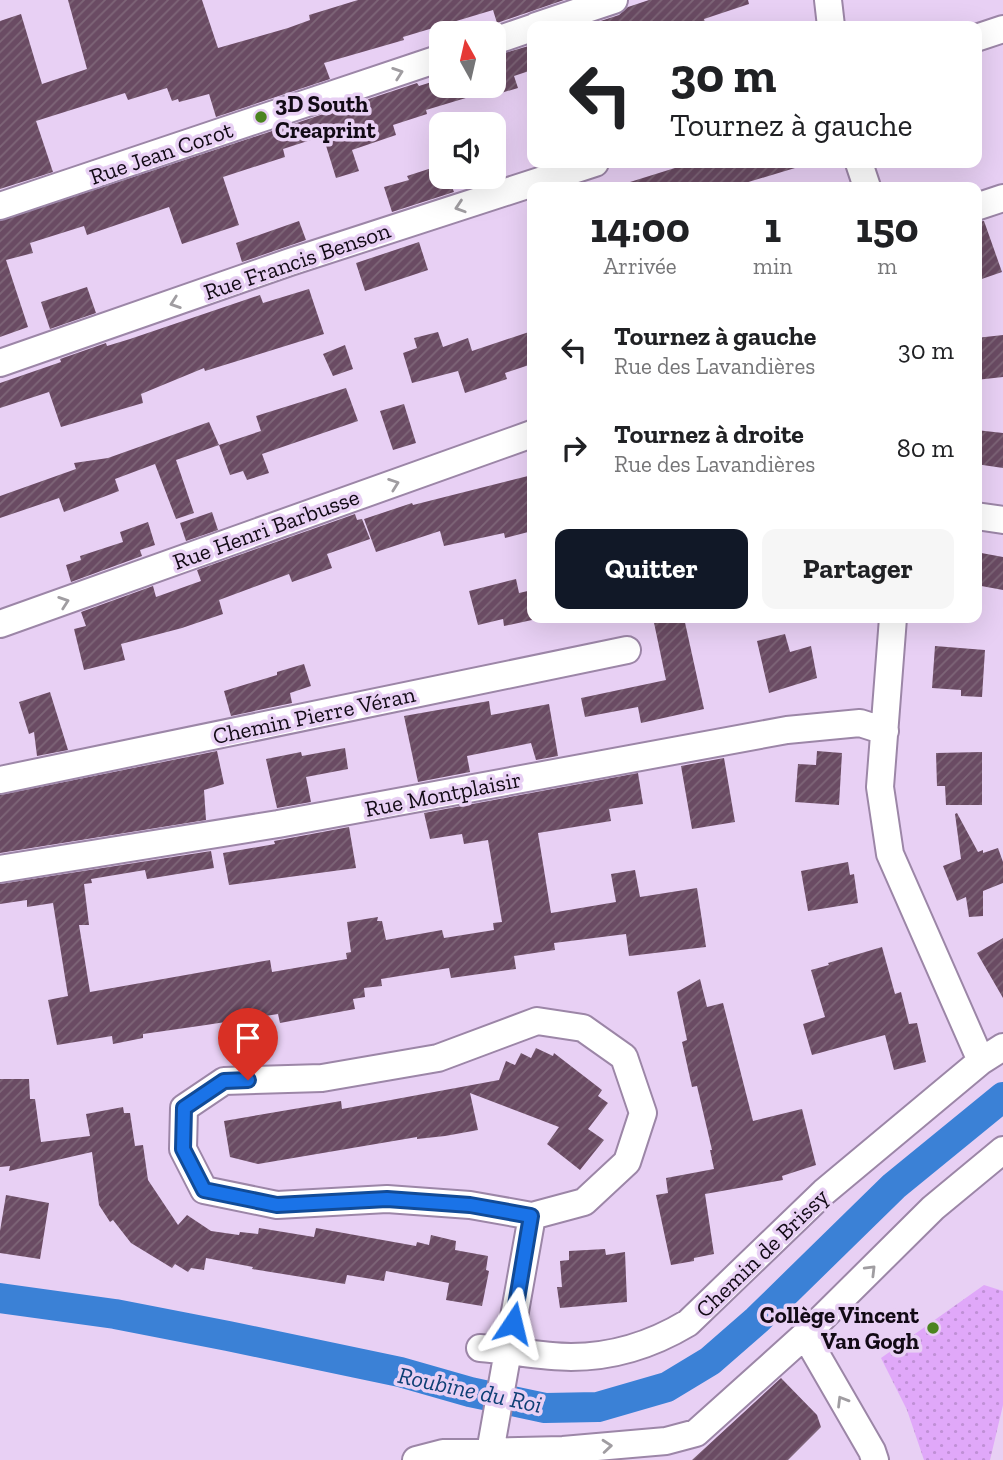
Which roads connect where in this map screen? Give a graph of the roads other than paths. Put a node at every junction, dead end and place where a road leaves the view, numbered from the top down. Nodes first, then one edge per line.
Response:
1 (614, 0) edge
2 (828, 0) edge
3 (552, 21) edge
4 (830, 21) edge
5 (527, 29) edge
6 (1003, 29) edge
7 (982, 36) edge
8 (506, 37) edge
9 (429, 62) edge
10 (580, 168) edge
11 (536, 182) edge
12 (527, 185) edge
13 (1003, 198) edge
14 (982, 205) edge
15 (0, 206) edge
16 (0, 363) edge
17 (527, 436) edge
18 (982, 517) edge
19 (1003, 520) edge
20 (893, 623) edge
21 (0, 624) edge
22 (627, 650) dead end
23 (884, 731) junction
24 (0, 780) edge
25 (0, 869) edge
26 (992, 1054) edge
27 (1003, 1150) edge
28 (531, 1216) junction
29 (805, 1335) junction
30 (480, 1348) dead end
31 (508, 1357) junction
32 (492, 1440) junction
33 (416, 1460) edge
34 (875, 1460) edge

1 - 3 street
2 - 4 street
5 - 8 street
6 - 7 street
15 -> 9 street, Rue Jean Corot
10 -> 11 street, Rue Francis Benson
12 -> 16 street, Rue Francis Benson
13 - 14 street
21 -> 17 street, Rue Henri Barbusse
18 - 19 street
20 - 23 street
22 - 24 street, Chemin Pierre Véran
23 - 25 street, Rue Montplaisir
23 - 26 street
26 - 31 street, Chemin de Brissy
29 -> 27 street
28 - 28 street
28 - 31 street
32 -> 29 street
34 -> 29 street
30 - 31 street, Chemin de Brissy
31 - 32 street
32 - 33 street

